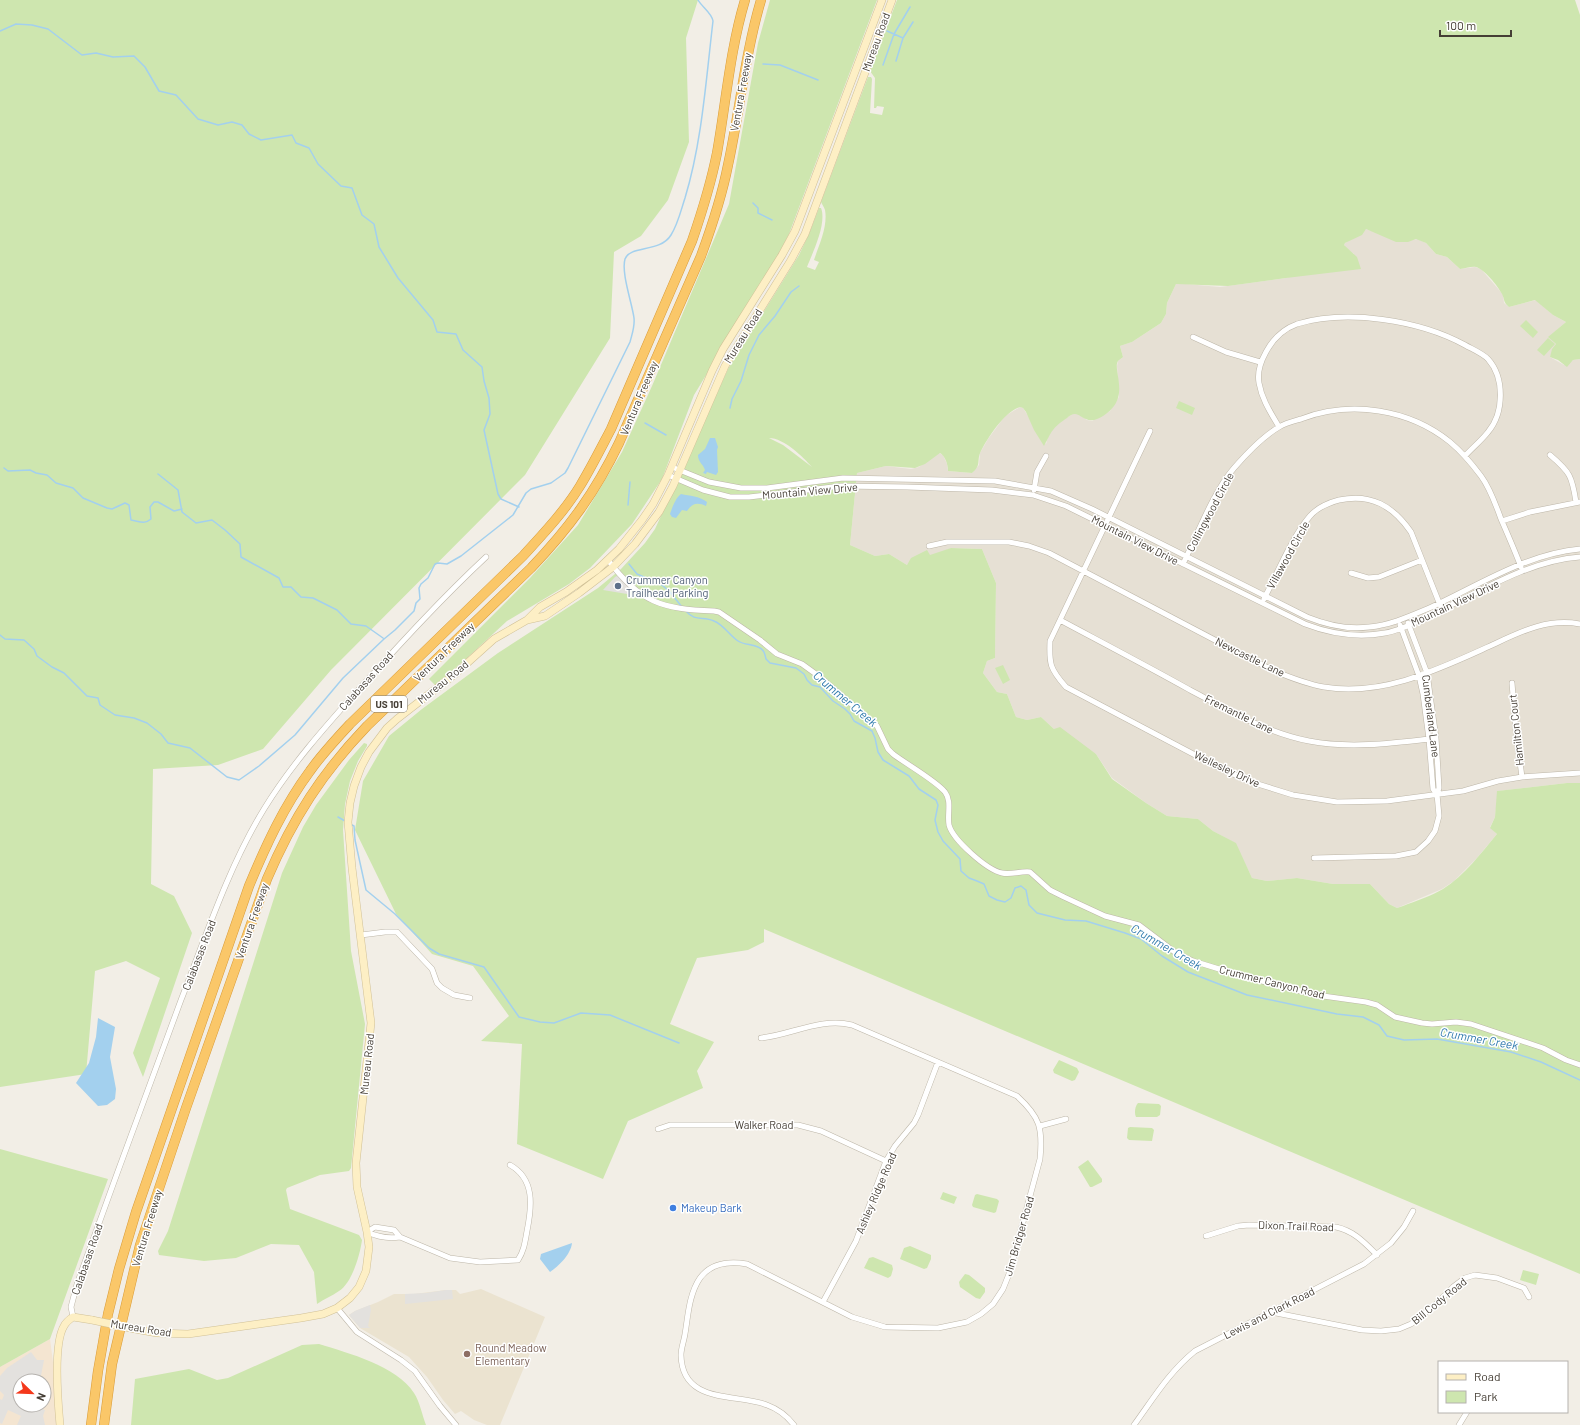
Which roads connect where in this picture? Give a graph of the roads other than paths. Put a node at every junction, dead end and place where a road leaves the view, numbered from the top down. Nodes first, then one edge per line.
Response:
1 (746, 0) edge
2 (761, 0) edge
3 (882, 0) edge
4 (892, 0) edge
5 (1193, 337) dead end
6 (1260, 362) junction
7 (1279, 427) junction
8 (1150, 431) dead end
9 (1550, 455) dead end
10 (1046, 456) dead end
11 (1464, 456) junction
12 (672, 467) junction
13 (681, 470) junction
14 (668, 475) junction
15 (677, 479) junction
16 (1034, 488) junction
17 (1033, 495) junction
18 (1578, 502) edge
19 (1108, 518) junction
20 (1502, 521) junction
21 (1105, 525) junction
22 (929, 546) dead end
23 (1580, 550) edge
24 (486, 557) dead end
25 (1186, 557) junction
26 (1580, 557) edge
27 (608, 560) junction
28 (1422, 560) junction
29 (1183, 564) junction
30 (1520, 564) junction
31 (613, 567) junction
32 (1083, 570) junction
33 (1522, 571) junction
34 (1351, 573) dead end
35 (1265, 597) junction
36 (1262, 603) junction
37 (1439, 603) junction
38 (1441, 610) junction
39 (1405, 618) junction
40 (527, 620) junction
41 (1060, 620) junction
42 (1399, 621) junction
43 (1580, 624) edge
44 (1408, 625) junction
45 (1402, 628) junction
46 (1427, 673) junction
47 (1420, 676) junction
48 (1512, 683) dead end
49 (1436, 738) junction
50 (1429, 739) junction
51 (1580, 773) edge
52 (1522, 777) junction
53 (1437, 794) junction
54 (1314, 858) dead end
55 (361, 935) junction
56 (470, 998) dead end
57 (761, 1038) dead end
58 (938, 1062) junction
59 (1580, 1065) edge
60 (1066, 1119) dead end
61 (1040, 1126) junction
62 (658, 1129) dead end
63 (886, 1161) junction
64 (510, 1165) dead end
65 (1413, 1211) dead end
66 (367, 1232) junction
67 (1206, 1236) dead end
68 (400, 1237) junction
69 (1377, 1255) junction
70 (1529, 1297) dead end
71 (823, 1302) junction
72 (337, 1308) junction
73 (1271, 1312) junction
74 (73, 1317) junction
75 (1466, 1413) edge
76 (60, 1425) edge
77 (91, 1425) edge
78 (104, 1425) edge
79 (456, 1425) edge
80 (794, 1425) edge
81 (1134, 1425) edge
82 (1458, 1425) edge

1 - 77 highway, Ventura Freeway / US 101
2 - 78 highway, Ventura Freeway / US 101
3 - 12 main road, Mureau Road
4 - 13 main road, Mureau Road
5 - 6 street
6 - 7 street
6 - 11 street
7 - 11 street, Collingwood Circle
7 - 25 street, Collingwood Circle
8 - 19 street, Wellesley Drive
9 - 18 street
10 - 16 street
11 - 20 street, Collingwood Circle
12 - 13 street, Mountain View Drive
12 - 14 main road, Mureau Road
13 - 15 main road, Mureau Road
13 - 16 street, Mountain View Drive
14 - 15 street, Mountain View Drive
14 - 27 main road, Mureau Road
15 - 17 street, Mountain View Drive
15 - 31 main road, Mureau Road
16 - 17 street
16 - 19 street, Mountain View Drive
17 - 21 street, Mountain View Drive
18 - 20 street
19 - 21 street, Wellesley Drive
19 - 25 street, Mountain View Drive
20 - 30 street, Collingwood Circle
21 - 29 street, Mountain View Drive
21 - 32 street, Wellesley Drive
22 - 32 street, Newcastle Lane
23 - 30 street, Mountain View Drive
24 - 74 street, Calabasas Road
25 - 29 street, Collingwood Circle
25 - 35 street, Mountain View Drive
26 - 33 street, Mountain View Drive
27 - 31 street, Crummer Canyon Road
27 - 40 main road, Mureau Road
28 - 34 street
28 - 35 street, Villawood Circle
28 - 37 street, Villawood Circle
29 - 36 street, Mountain View Drive
30 - 33 street, Collingwood Circle
30 - 37 street, Mountain View Drive
31 - 40 main road, Mureau Road
31 - 59 street, Crummer Canyon Road
32 - 41 street, Wellesley Drive
32 - 47 street, Newcastle Lane
33 - 38 street, Mountain View Drive
35 - 36 street, Villawood Circle
35 - 42 street, Mountain View Drive
36 - 45 street, Mountain View Drive
37 - 38 street, Villawood Circle
37 - 39 street, Mountain View Drive
38 - 44 street, Mountain View Drive
39 - 42 street, Mountain View Drive
39 - 44 street, Cumberland Lane
40 - 55 main road, Mureau Road
41 - 50 street, Fremantle Lane
41 - 53 street, Wellesley Drive
42 - 45 street, Cumberland Lane
43 - 46 street, Newcastle Lane
44 - 45 street, Mountain View Drive
44 - 46 street, Cumberland Lane
45 - 47 street, Cumberland Lane
46 - 47 street, Newcastle Lane
46 - 49 street, Cumberland Lane
47 - 50 street, Cumberland Lane
48 - 52 street, Hamilton Court
49 - 50 street, Fremantle Lane
49 - 53 street, Cumberland Lane
50 - 53 street, Cumberland Lane
51 - 52 street, Wellesley Drive
52 - 53 street, Wellesley Drive
53 - 54 street, Cumberland Lane
55 - 56 street
55 - 66 main road, Mureau Road
57 - 58 street, Jim Bridger Road
58 - 61 street, Jim Bridger Road
58 - 63 street, Ashley Ridge Road
60 - 61 street
61 - 71 street, Jim Bridger Road
62 - 63 street, Walker Road
63 - 71 street, Ashley Ridge Road
64 - 68 street
65 - 69 street, Lewis and Clark Road
66 - 68 street
66 - 68 street
66 - 72 main road, Mureau Road
67 - 69 street, Dixon Trail Road
69 - 73 street, Lewis and Clark Road
70 - 73 street, Bill Cody Road
71 - 80 street, Jim Bridger Road
72 - 74 main road, Mureau Road, bridge
72 - 79 street
73 - 81 street, Lewis and Clark Road
74 - 76 main road
75 - 82 street

